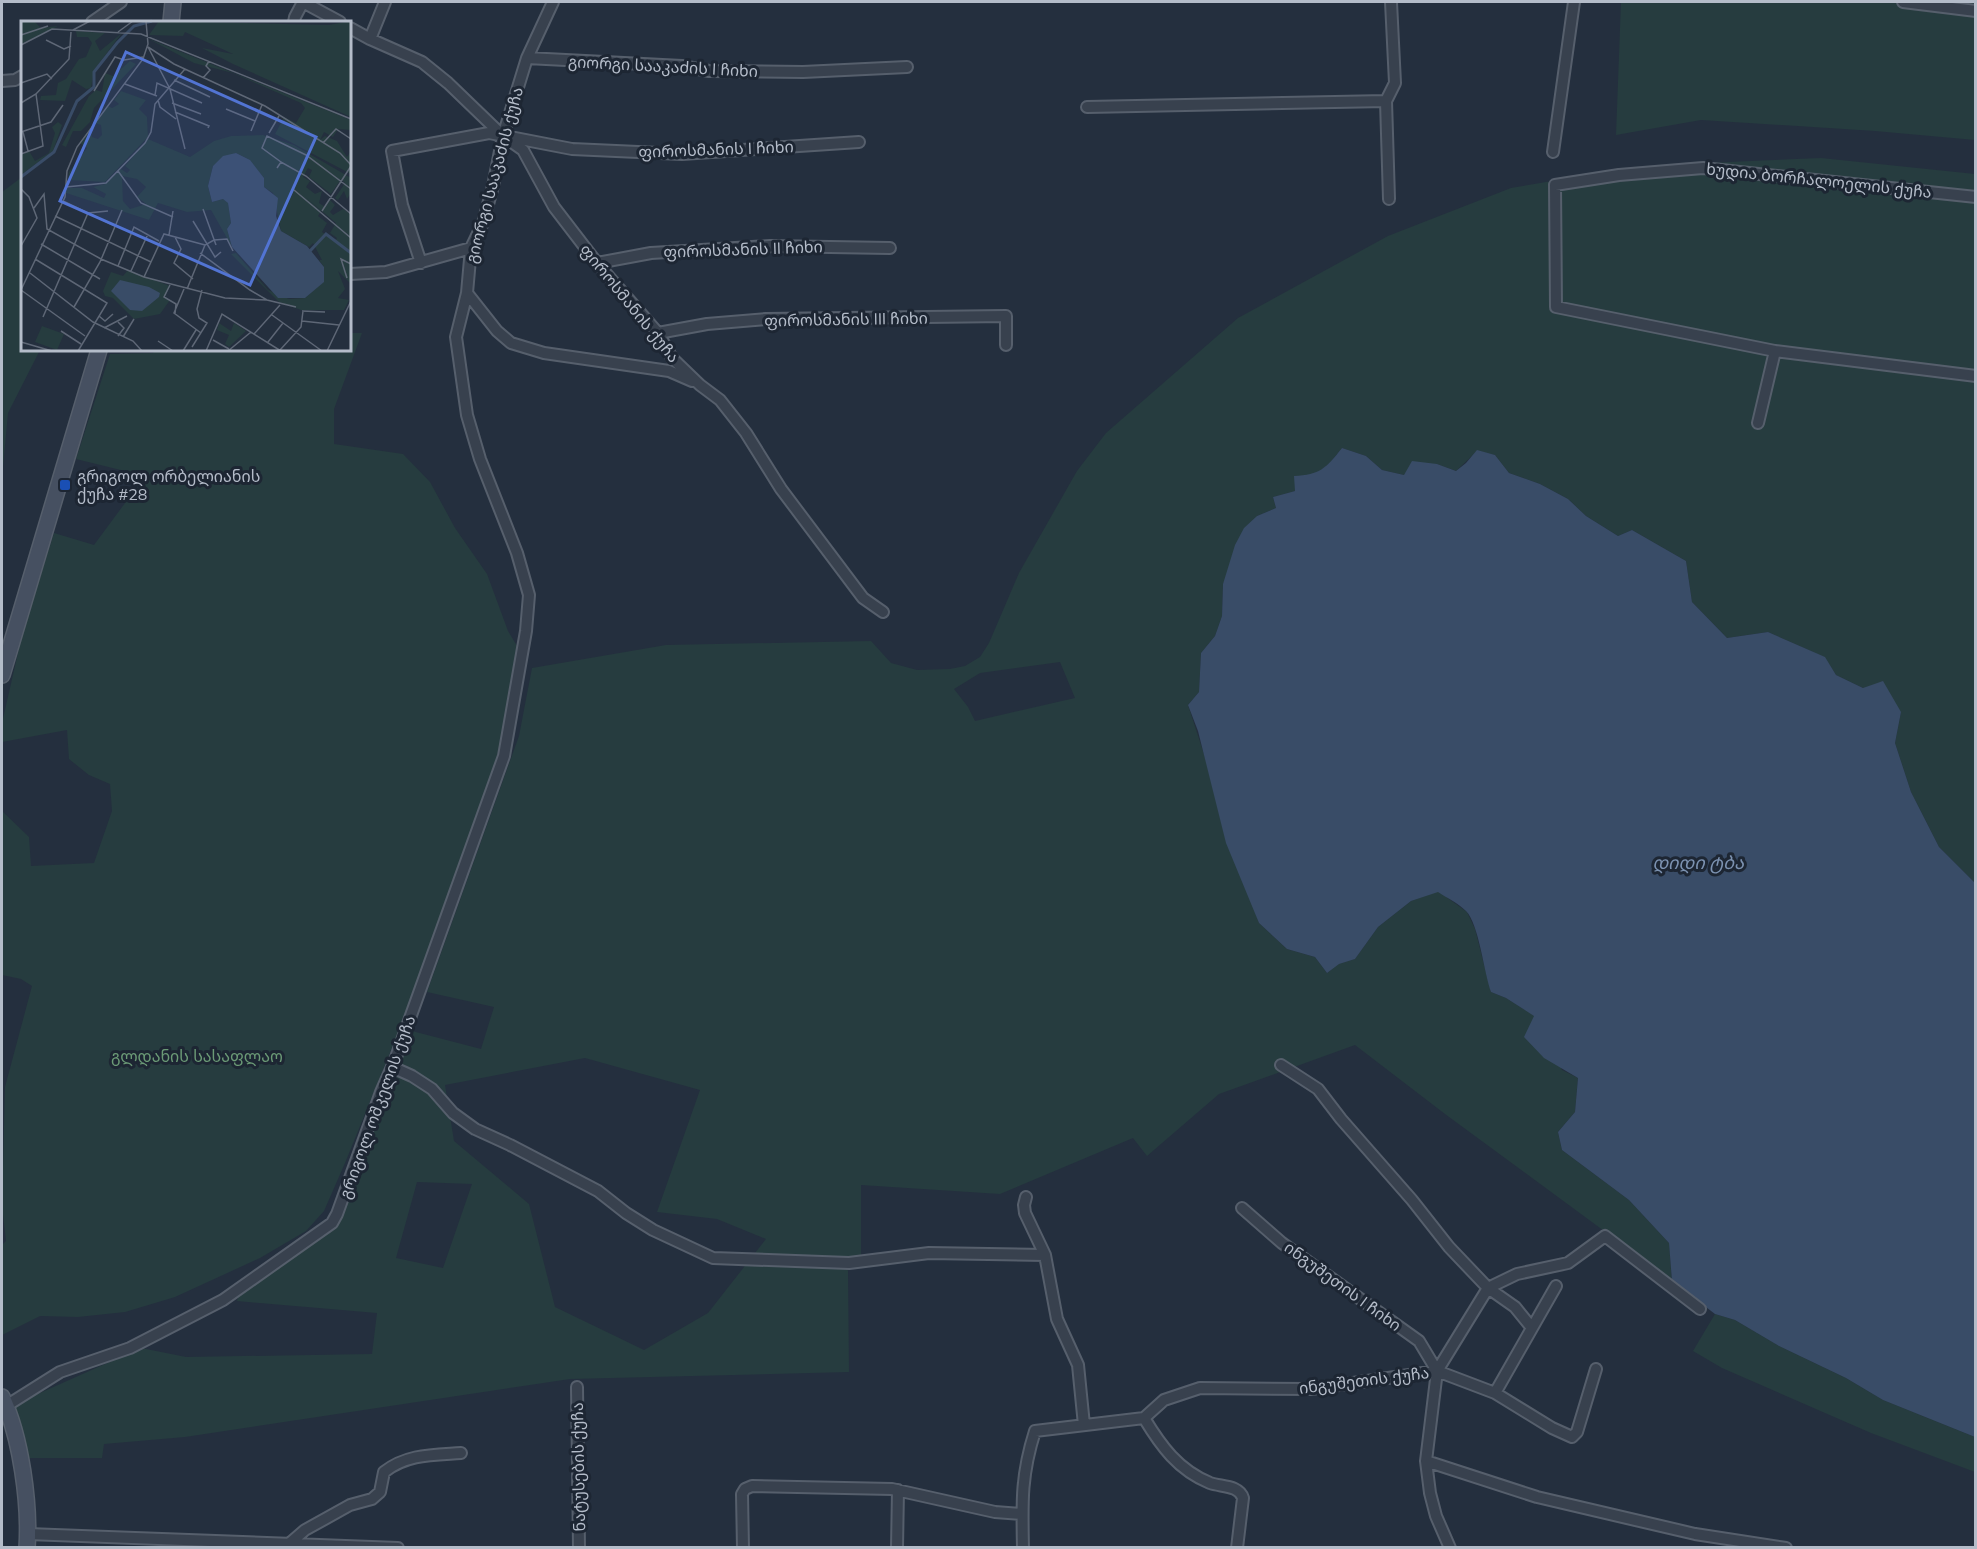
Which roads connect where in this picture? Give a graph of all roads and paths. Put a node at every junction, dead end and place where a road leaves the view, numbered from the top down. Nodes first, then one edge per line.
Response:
1 (121, 2) edge
2 (173, 2) edge
3 (303, 2) edge
4 (385, 2) edge
5 (553, 2) edge
6 (1391, 2) edge
7 (1574, 2) edge
8 (1903, 2) edge
9 (1951, 4) edge
10 (1976, 11) edge
11 (93, 21) edge
12 (171, 21) edge
13 (294, 21) edge
14 (338, 21) edge
15 (351, 29) edge
16 (370, 39) junction
17 (527, 58) junction
18 (907, 67) dead end
19 (21, 77) edge
20 (2, 81) edge
21 (1386, 100) junction
22 (1087, 107) dead end
23 (503, 136) junction
24 (859, 142) dead end
25 (1553, 152) dead end
26 (1976, 197) edge
27 (1389, 199) dead end
28 (890, 248) dead end
29 (471, 249) junction
30 (421, 263) junction
31 (597, 263) junction
32 (351, 274) edge
33 (466, 293) junction
34 (658, 333) junction
35 (1006, 345) dead end
36 (99, 351) edge
37 (1775, 351) junction
38 (1976, 376) edge
39 (700, 385) junction
40 (1758, 423) dead end
41 (884, 612) dead end
42 (526, 630) joint
43 (2, 675) edge
44 (1281, 1065) dead end
45 (392, 1067) junction
46 (1026, 1197) dead end
47 (1242, 1208) dead end
48 (1045, 1255) junction
49 (1556, 1286) dead end
50 (1488, 1288) junction
51 (1700, 1309) dead end
52 (1532, 1328) junction
53 (1596, 1369) dead end
54 (1437, 1371) junction
55 (577, 1387) dead end
56 (1495, 1393) junction
57 (4, 1402) edge
58 (1144, 1418) junction
59 (1084, 1425) junction
60 (461, 1453) dead end
61 (1426, 1461) junction
62 (898, 1490) junction
63 (1022, 1514) junction
64 (27, 1541) edge
65 (290, 1545) edge
66 (398, 1548) edge
67 (579, 1548) edge
68 (743, 1548) edge
69 (897, 1548) edge
70 (1023, 1548) edge
71 (1237, 1548) edge
72 (1450, 1548) edge
73 (1786, 1548) edge

1 - 11 street
2 - 12 main road
3 - 13 street
3 - 14 street
4 - 16 street
5 - 17 street, გიორგი სააკაძის ქუჩა
6 - 21 street
7 - 25 street
8 - 9 street
9 - 10 street
15 - 16 street, ფიროსმანის ქუჩა
16 - 23 street, ფიროსმანის ქუჩა
17 - 18 street, გიორგი სააკაძის I ჩიხი
17 - 23 street, გიორგი სააკაძის ქუჩა
19 - 20 street
21 - 22 street
21 - 27 street
23 - 24 street, ფიროსმანის I ჩიხი
23 - 29 street, გიორგი სააკაძის ქუჩა
23 - 30 street, ფიროსმანის I ჩიხი
23 - 31 street, ფიროსმანის ქუჩა
26 - 37 street, ხუდია ბორჩალოელის ქუჩა
28 - 31 street, ფიროსმანის II ჩიხი
29 - 30 street
29 - 33 street, გიორგი სააკაძის ქუჩა
30 - 32 street
31 - 34 street, ფიროსმანის ქუჩა
33 - 39 street
33 - 42 street, გიორგი სააკაძის ქუჩა
34 - 35 street, ფიროსმანის III ჩიხი
34 - 39 street, ფიროსმანის ქუჩა
36 - 43 main road
37 - 38 street
37 - 40 street
39 - 41 street, ფიროსმანის ქუჩა
42 - 45 street, გრიგოლ ოშკელის ქუჩა
44 - 50 street
45 - 48 street
45 - 57 street, გრიგოლ ოშკელის ქუჩა
46 - 48 street
47 - 54 street, ინგუშეთის I ჩიხი
48 - 59 street
49 - 52 street
50 - 51 street
50 - 52 street
50 - 54 street
52 - 56 street
53 - 56 street
54 - 56 street
54 - 58 street, ინგუშეთის ქუჩა
54 - 61 street, ინგუშეთის ქუჩა
55 - 67 street, ნატუსების ქუჩა
57 - 64 main road
58 - 59 street
58 - 71 street
59 - 63 street
60 - 65 street
61 - 72 street, ინგუშეთის ქუჩა
61 - 73 street
62 - 63 street
62 - 68 street
62 - 69 street
63 - 70 street
64 - 65 street
65 - 66 street

